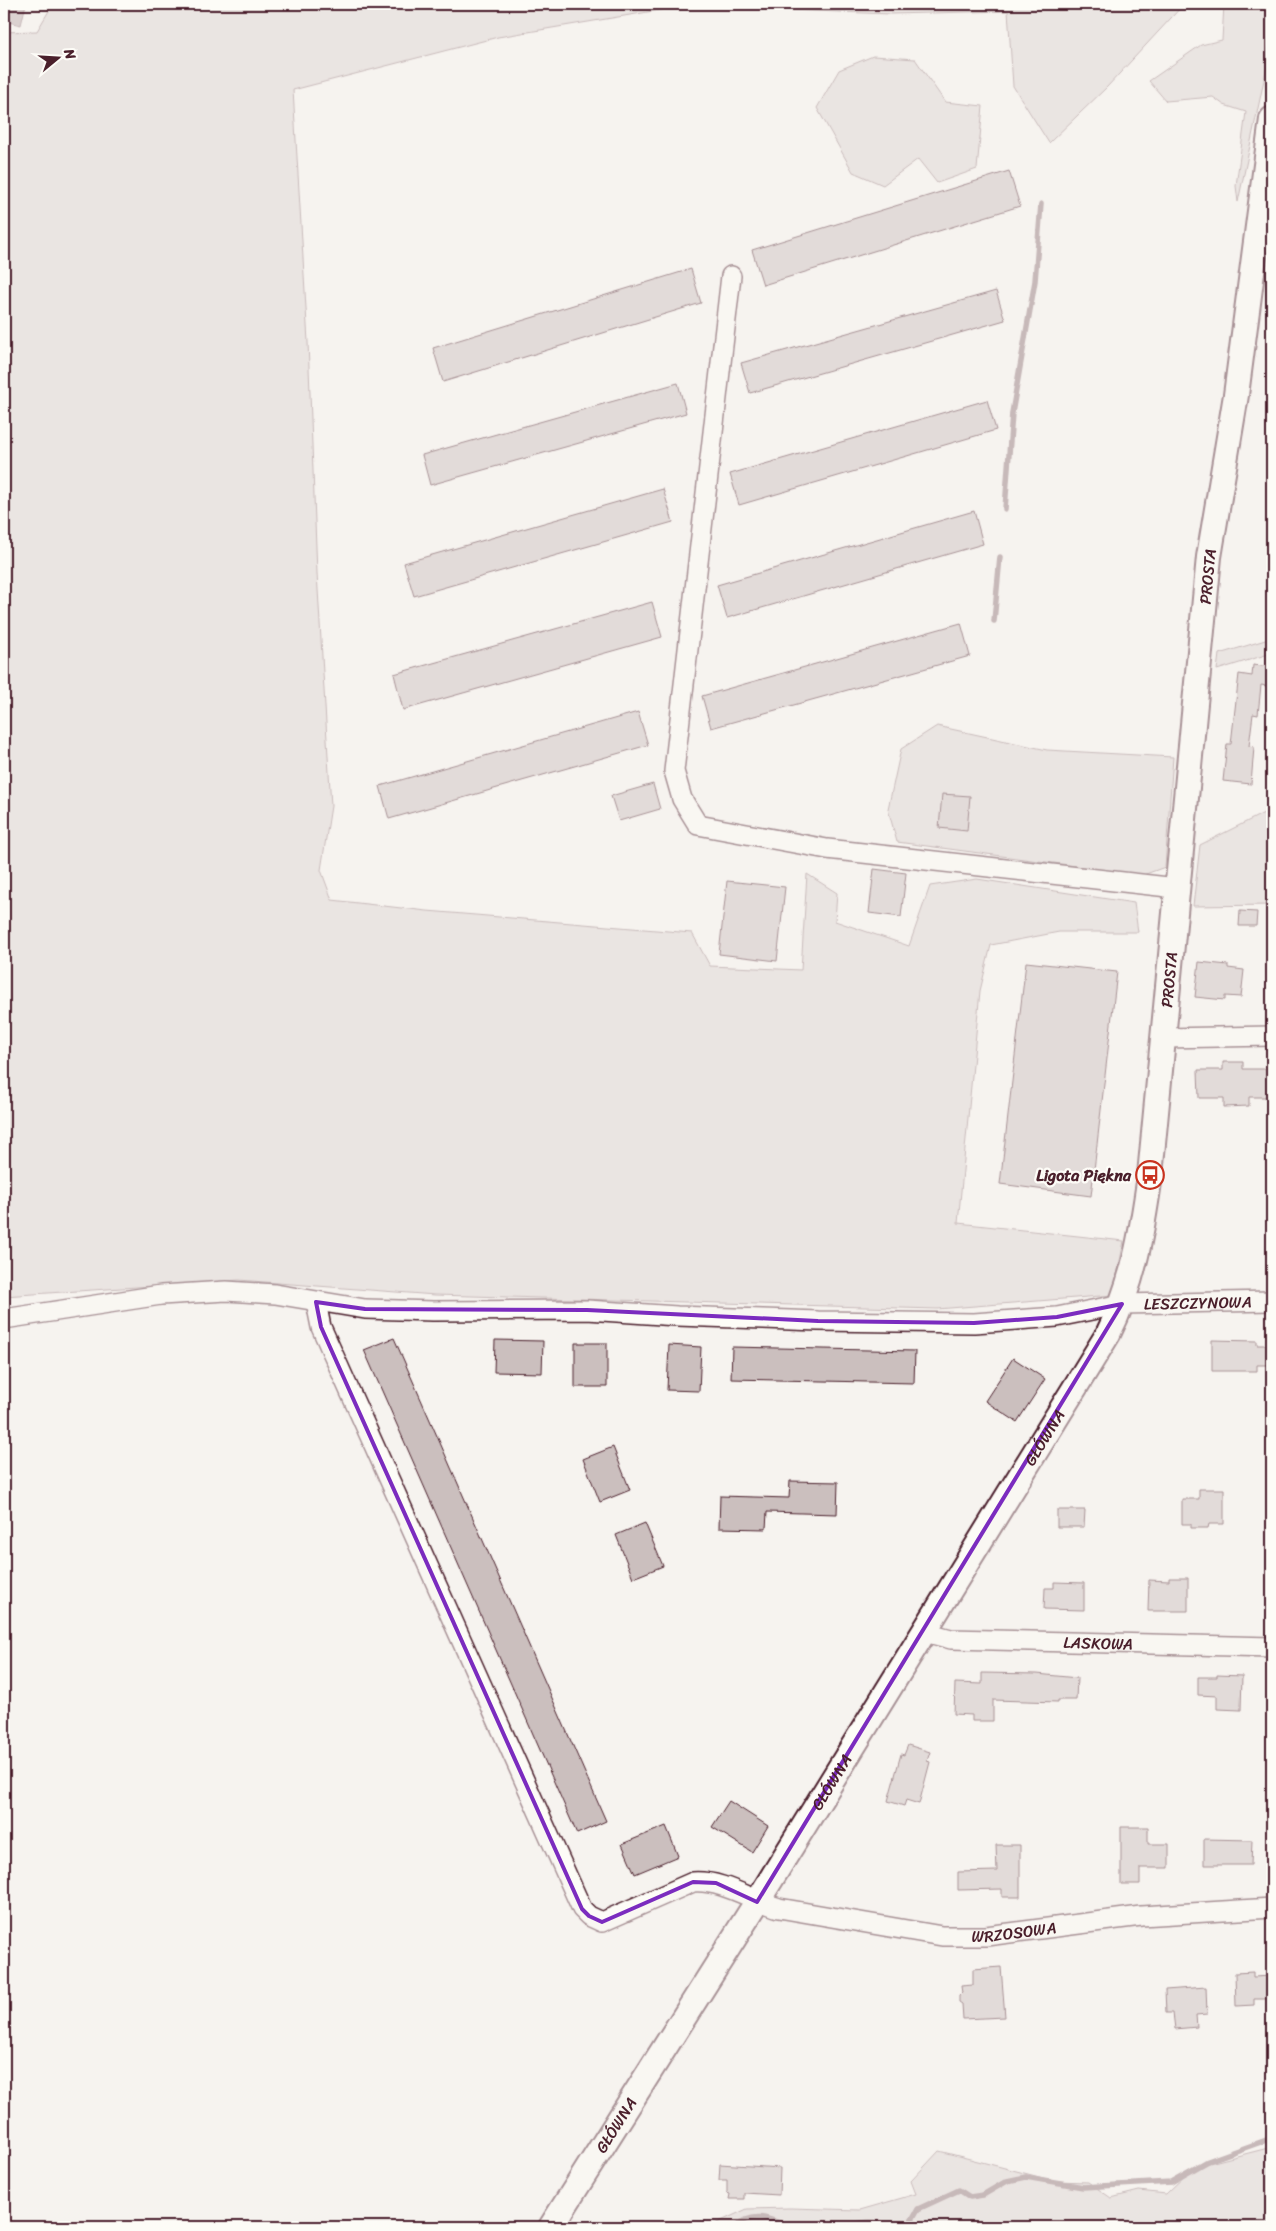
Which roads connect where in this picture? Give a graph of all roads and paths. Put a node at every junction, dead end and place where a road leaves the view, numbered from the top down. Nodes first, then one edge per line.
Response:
1 (1272, 119) edge
2 (731, 276) dead end
3 (1177, 888) junction
4 (1272, 1036) edge
5 (1164, 1038) junction
6 (1272, 1301) edge
7 (316, 1302) junction
8 (1122, 1304) junction
9 (4, 1319) edge
10 (1108, 1334) joint
11 (925, 1632) junction
12 (1272, 1647) edge
13 (757, 1902) junction
14 (1272, 1908) edge
15 (551, 2227) edge

1 - 3 street, PROSTA
2 - 3 street
3 - 5 street, PROSTA
4 - 5 street
5 - 8 street, PROSTA
6 - 8 street, LESZCZYNOWA
7 - 8 street, LESZCZYNOWA
7 - 9 street, LESZCZYNOWA
7 - 13 street, WRZOSOWA
8 - 10 street, PROSTA
10 - 11 street, GŁÓWNA
11 - 12 street, LASKOWA
11 - 13 street, GŁÓWNA
13 - 14 street, WRZOSOWA
13 - 15 street, GŁÓWNA

